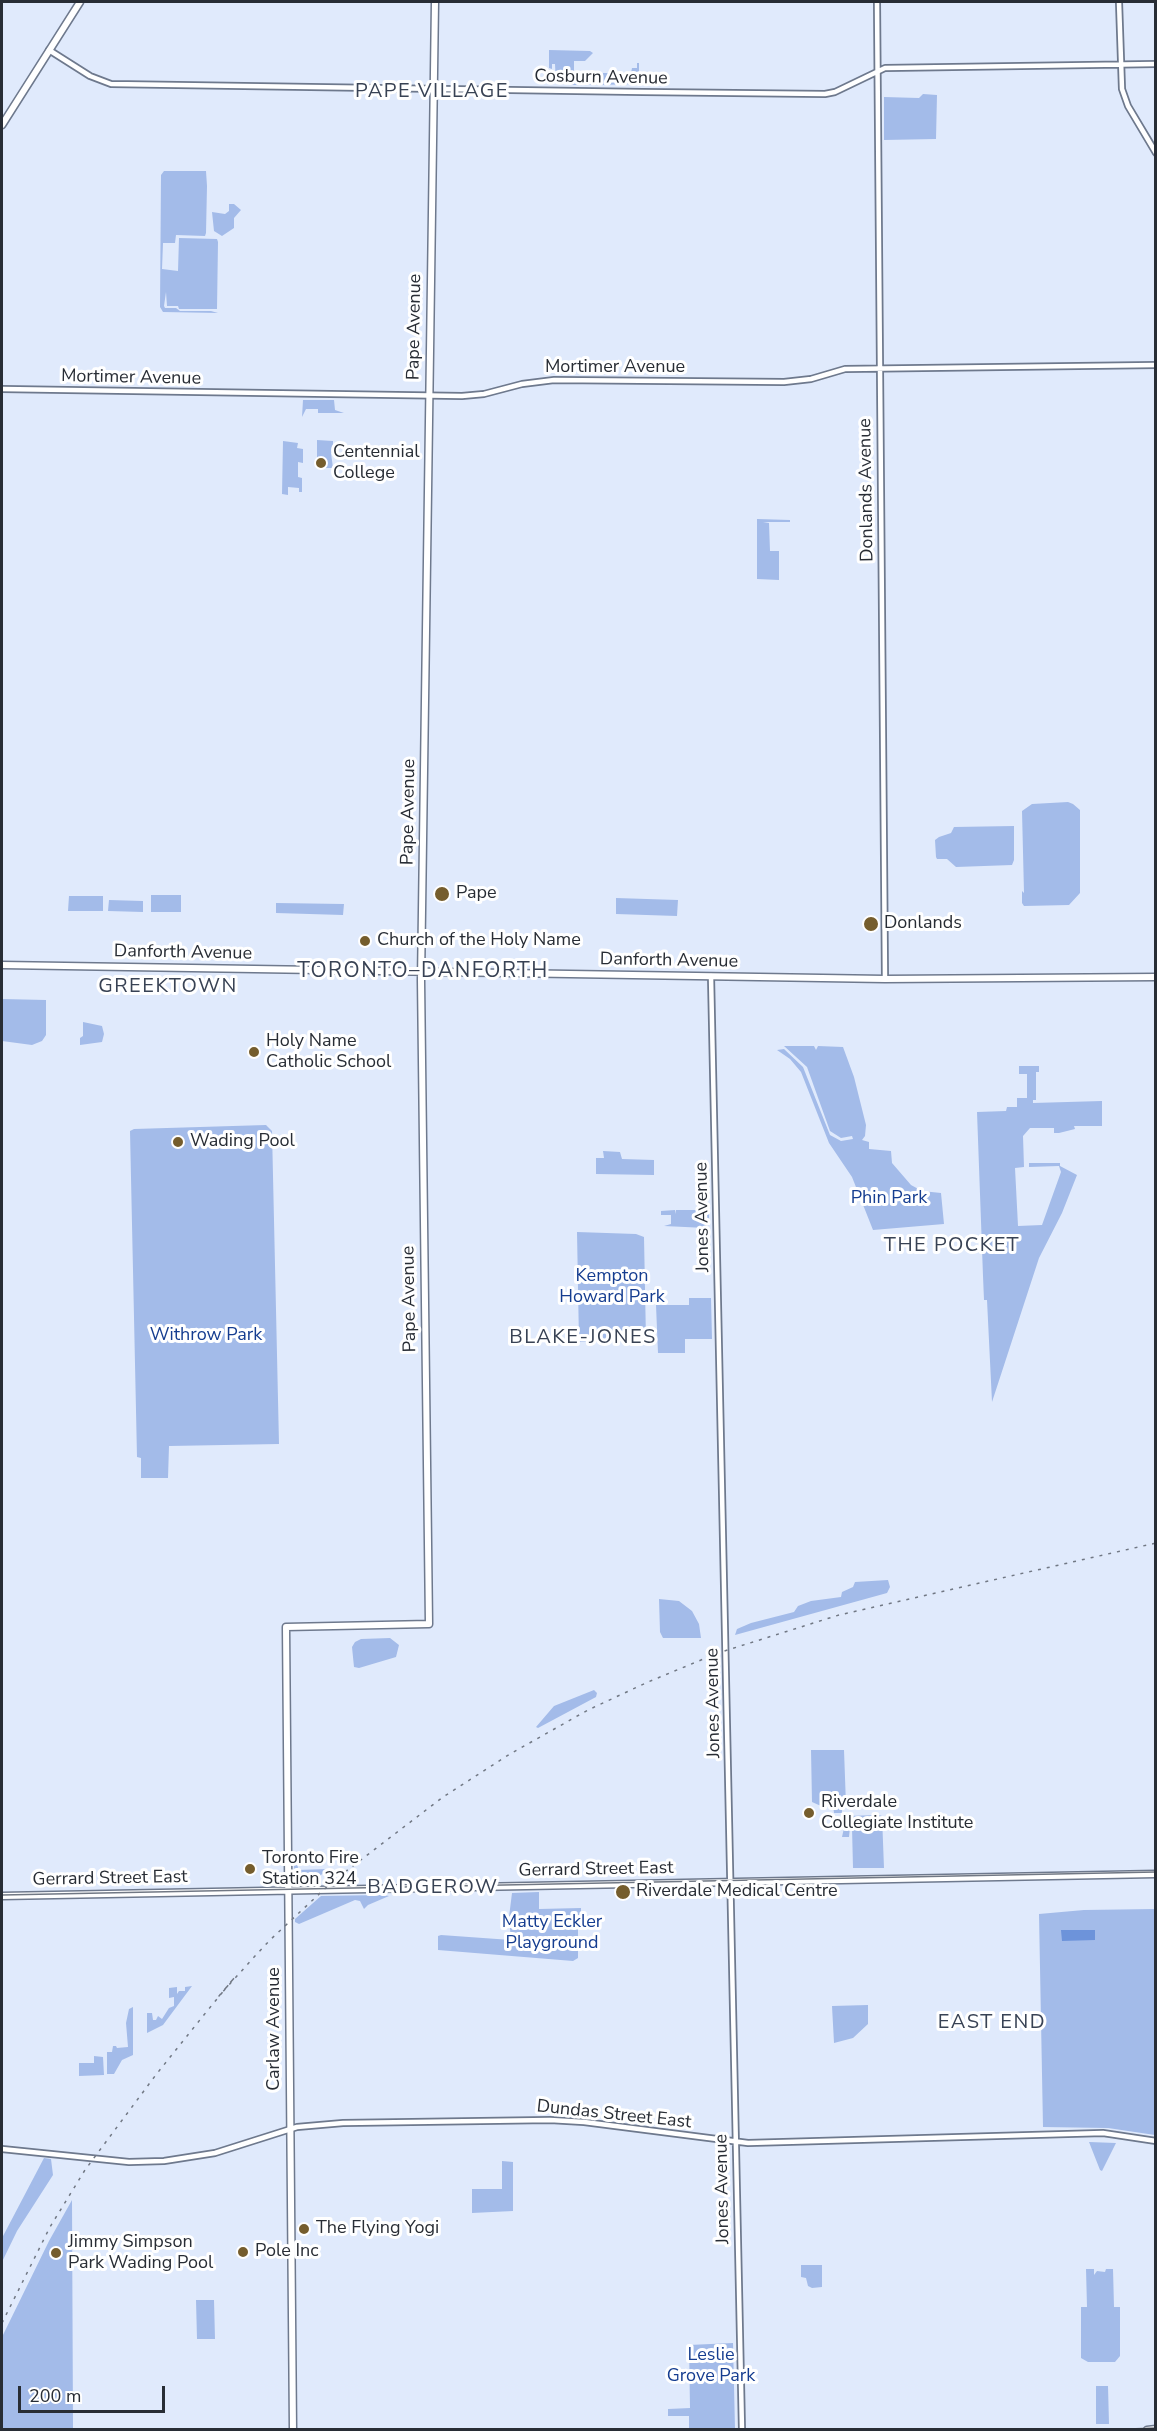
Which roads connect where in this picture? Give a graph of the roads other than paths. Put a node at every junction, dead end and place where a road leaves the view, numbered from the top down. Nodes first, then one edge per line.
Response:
1 (80, 2) edge
2 (435, 2) edge
3 (877, 2) edge
4 (1119, 2) edge
5 (49, 50) junction
6 (1155, 64) edge
7 (1120, 65) junction
8 (877, 71) junction
9 (434, 89) junction
10 (2, 125) edge
11 (1155, 153) edge
12 (1155, 365) edge
13 (879, 368) junction
14 (2, 389) edge
15 (430, 396) junction
16 (2, 965) edge
17 (422, 972) junction
18 (711, 976) junction
19 (1155, 977) edge
20 (885, 979) junction
21 (286, 1628) joint
22 (1155, 1874) edge
23 (731, 1881) junction
24 (289, 1890) junction
25 (2, 1896) edge
26 (291, 2128) junction
27 (1155, 2141) edge
28 (736, 2142) junction
29 (2, 2149) edge
30 (1155, 2429) edge
31 (293, 2430) edge
32 (742, 2430) edge
33 (1147, 2430) edge

1 - 5 main road
2 - 9 main road, Pape Avenue
3 - 8 street, Donlands Avenue
4 - 7 street
5 - 9 street, Cosburn Avenue
5 - 10 main road
6 - 7 street, Cosburn Avenue
7 - 8 street, Cosburn Avenue
7 - 11 street
8 - 9 street, Cosburn Avenue
8 - 13 street, Donlands Avenue
9 - 15 main road, Pape Avenue
12 - 13 street, Mortimer Avenue
13 - 15 street, Mortimer Avenue
13 - 20 street, Donlands Avenue
14 - 15 street, Mortimer Avenue
15 - 17 main road, Pape Avenue
16 - 17 main road, Danforth Avenue
17 - 18 main road, Danforth Avenue
17 - 21 main road, Pape Avenue
18 - 20 main road, Danforth Avenue
18 - 23 street, Jones Avenue
19 - 20 main road, Danforth Avenue
21 - 24 main road, Carlaw Avenue
22 - 23 main road, Gerrard Street East
23 - 24 main road, Gerrard Street East
23 - 28 street, Jones Avenue
24 - 25 main road, Gerrard Street East
24 - 26 main road, Carlaw Avenue
26 - 28 street, Dundas Street East
26 - 29 street, Dundas Street East
26 - 31 main road, Carlaw Avenue
27 - 28 street, Dundas Street East
28 - 32 street, Jones Avenue
30 - 33 main road

